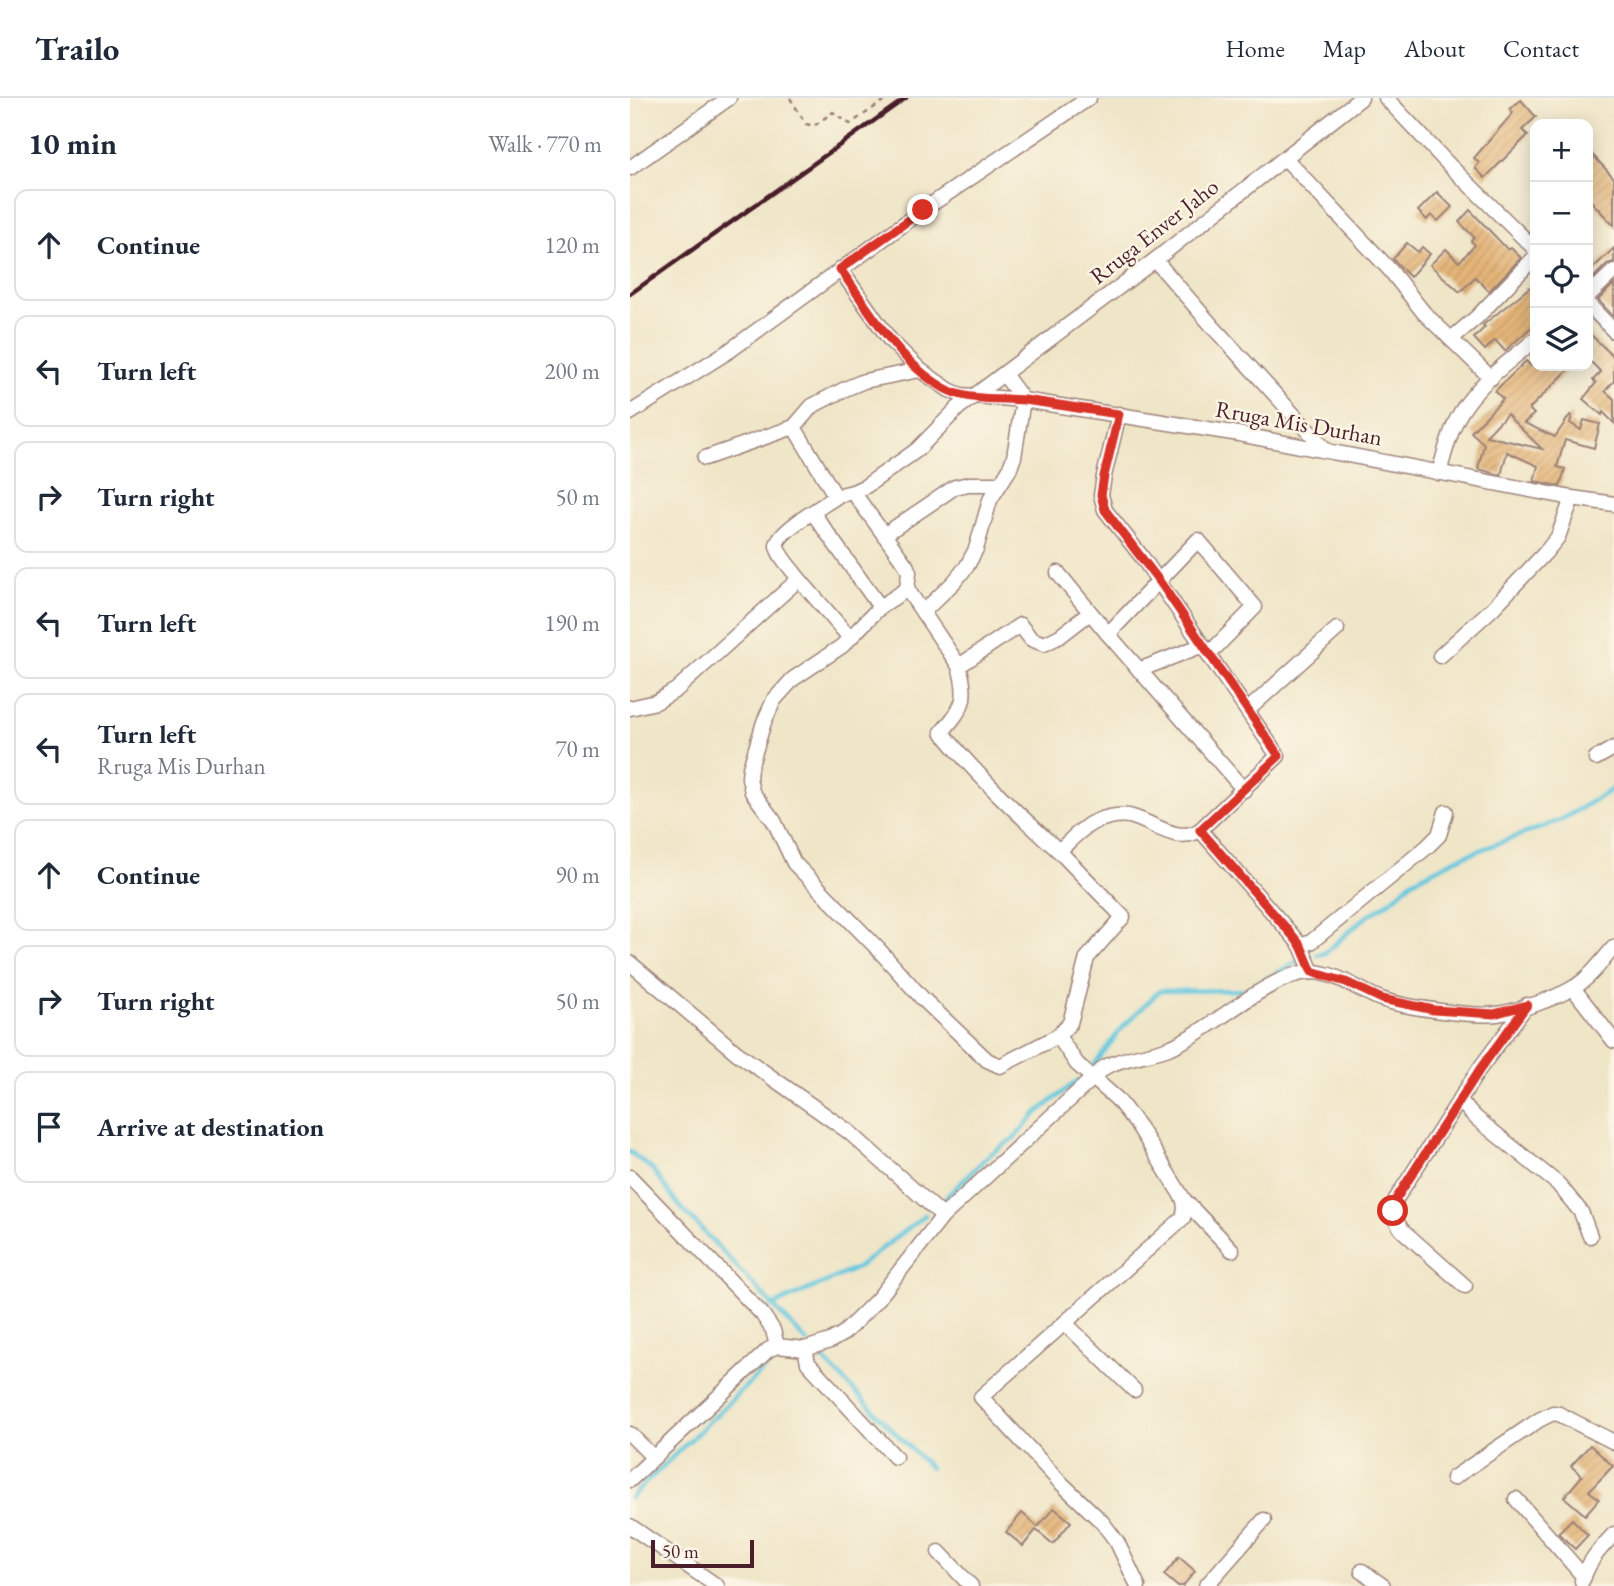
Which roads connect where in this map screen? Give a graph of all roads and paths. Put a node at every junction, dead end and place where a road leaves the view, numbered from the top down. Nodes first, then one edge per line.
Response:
1 (729, 98) edge
2 (790, 98) edge
3 (888, 98) edge
4 (1089, 98) edge
5 (1361, 98) edge
6 (1386, 98) edge
7 (1285, 158) junction
8 (630, 169) edge
9 (1531, 245) edge
10 (1155, 260) junction
11 (1530, 262) edge
12 (840, 269) junction
13 (1614, 271) edge
14 (1593, 291) edge
15 (1592, 308) edge
16 (1614, 331) edge
17 (1451, 339) junction
18 (1530, 344) edge
19 (920, 369) junction
20 (1004, 374) junction
21 (1491, 378) junction
22 (974, 397) junction
23 (1023, 400) junction
24 (630, 413) edge
25 (1119, 414) junction
26 (794, 427) junction
27 (1326, 450) junction
28 (705, 458) dead end
29 (1439, 473) junction
30 (999, 484) junction
31 (853, 492) junction
32 (836, 497) junction
33 (1572, 498) junction
34 (1614, 504) edge
35 (813, 513) junction
36 (884, 534) junction
37 (1058, 573) dead end
38 (799, 579) junction
39 (1160, 582) junction
40 (907, 589) junction
41 (880, 607) junction
42 (923, 612) junction
43 (1090, 613) junction
44 (1337, 629) dead end
45 (1108, 634) junction
46 (850, 638) junction
47 (1206, 649) junction
48 (1440, 656) dead end
49 (959, 666) junction
50 (1139, 670) junction
51 (630, 708) edge
52 (1248, 710) junction
53 (1614, 748) edge
54 (1596, 758) dead end
55 (1244, 790) junction
56 (1446, 812) dead end
57 (1200, 830) junction
58 (1059, 851) junction
59 (1301, 946) junction
60 (1614, 947) edge
61 (630, 963) edge
62 (1312, 972) junction
63 (1573, 988) junction
64 (1527, 1005) junction
65 (1058, 1036) junction
66 (1614, 1041) edge
67 (1092, 1078) junction
68 (1460, 1101) junction
69 (630, 1177) edge
70 (1184, 1200) junction
71 (943, 1216) junction
72 (1590, 1236) dead end
73 (1232, 1250) dead end
74 (1465, 1286) dead end
75 (1065, 1323) junction
76 (777, 1346) junction
77 (805, 1349) junction
78 (1134, 1390) dead end
79 (630, 1434) edge
80 (1614, 1442) edge
81 (653, 1457) junction
82 (895, 1457) dead end
83 (1453, 1478) dead end
84 (630, 1480) edge
85 (1516, 1499) dead end
86 (1264, 1520) dead end
87 (630, 1526) edge
88 (1614, 1534) edge
89 (939, 1552) dead end
90 (1362, 1571) dead end
91 (1582, 1582) edge
92 (717, 1586) edge
93 (971, 1586) edge
94 (1138, 1586) edge
95 (1206, 1586) edge
96 (1384, 1586) edge

1 - 8 street
2 - 3 path
4 - 12 street
5 - 7 street, Rruga Enver Jaho
6 - 9 street
7 - 10 street, Rruga Enver Jaho
7 - 17 street
10 - 20 street, Rruga Enver Jaho
10 - 27 street
11 - 17 street
12 - 19 street, Rruga Mis Durhan
12 - 24 street
13 - 14 street
15 - 16 street
17 - 21 street
18 - 21 street
19 - 22 street, Rruga Mis Durhan
19 - 26 street
20 - 22 street, Rruga Enver Jaho
20 - 23 street
21 - 29 street
22 - 23 street, Rruga Mis Durhan
22 - 31 street, Rruga Enver Jaho
23 - 25 street, Rruga Mis Durhan
23 - 30 street
25 - 27 street, Rruga Mis Durhan
25 - 39 street
26 - 28 street
26 - 32 street
27 - 29 street, Rruga Mis Durhan
29 - 33 street, Rruga Mis Durhan
30 - 36 street
30 - 42 street
31 - 32 street, Rruga Enver Jaho
31 - 36 street
32 - 35 street, Rruga Enver Jaho
33 - 34 street, Rruga Mis Durhan
33 - 48 street
35 - 38 street, Rruga Enver Jaho
35 - 41 street
36 - 40 street
37 - 43 street
38 - 46 street
38 - 51 street
39 - 45 street
39 - 47 street
39 - 47 street
40 - 41 street
40 - 42 street
41 - 46 street
42 - 49 street
43 - 45 street
43 - 49 street
44 - 52 street
45 - 50 street
46 - 65 street
47 - 50 street
47 - 52 street
49 - 58 street
50 - 55 street
52 - 55 street
53 - 54 street
55 - 57 street
56 - 59 street
57 - 58 street
57 - 59 street
58 - 65 street
59 - 62 street
60 - 63 street
61 - 71 street
62 - 64 street
62 - 67 street
63 - 64 street
63 - 66 street
64 - 68 street
65 - 67 street
67 - 70 street
67 - 71 street
68 - 72 street
68 - 74 street
69 - 76 street
70 - 73 street
70 - 75 street
71 - 77 street
75 - 78 street
75 - 94 street
76 - 77 street
76 - 81 street
77 - 82 street
79 - 81 street
80 - 83 street
81 - 84 street
85 - 91 street
86 - 95 street
87 - 92 street
88 - 91 street
89 - 93 street
90 - 96 street

